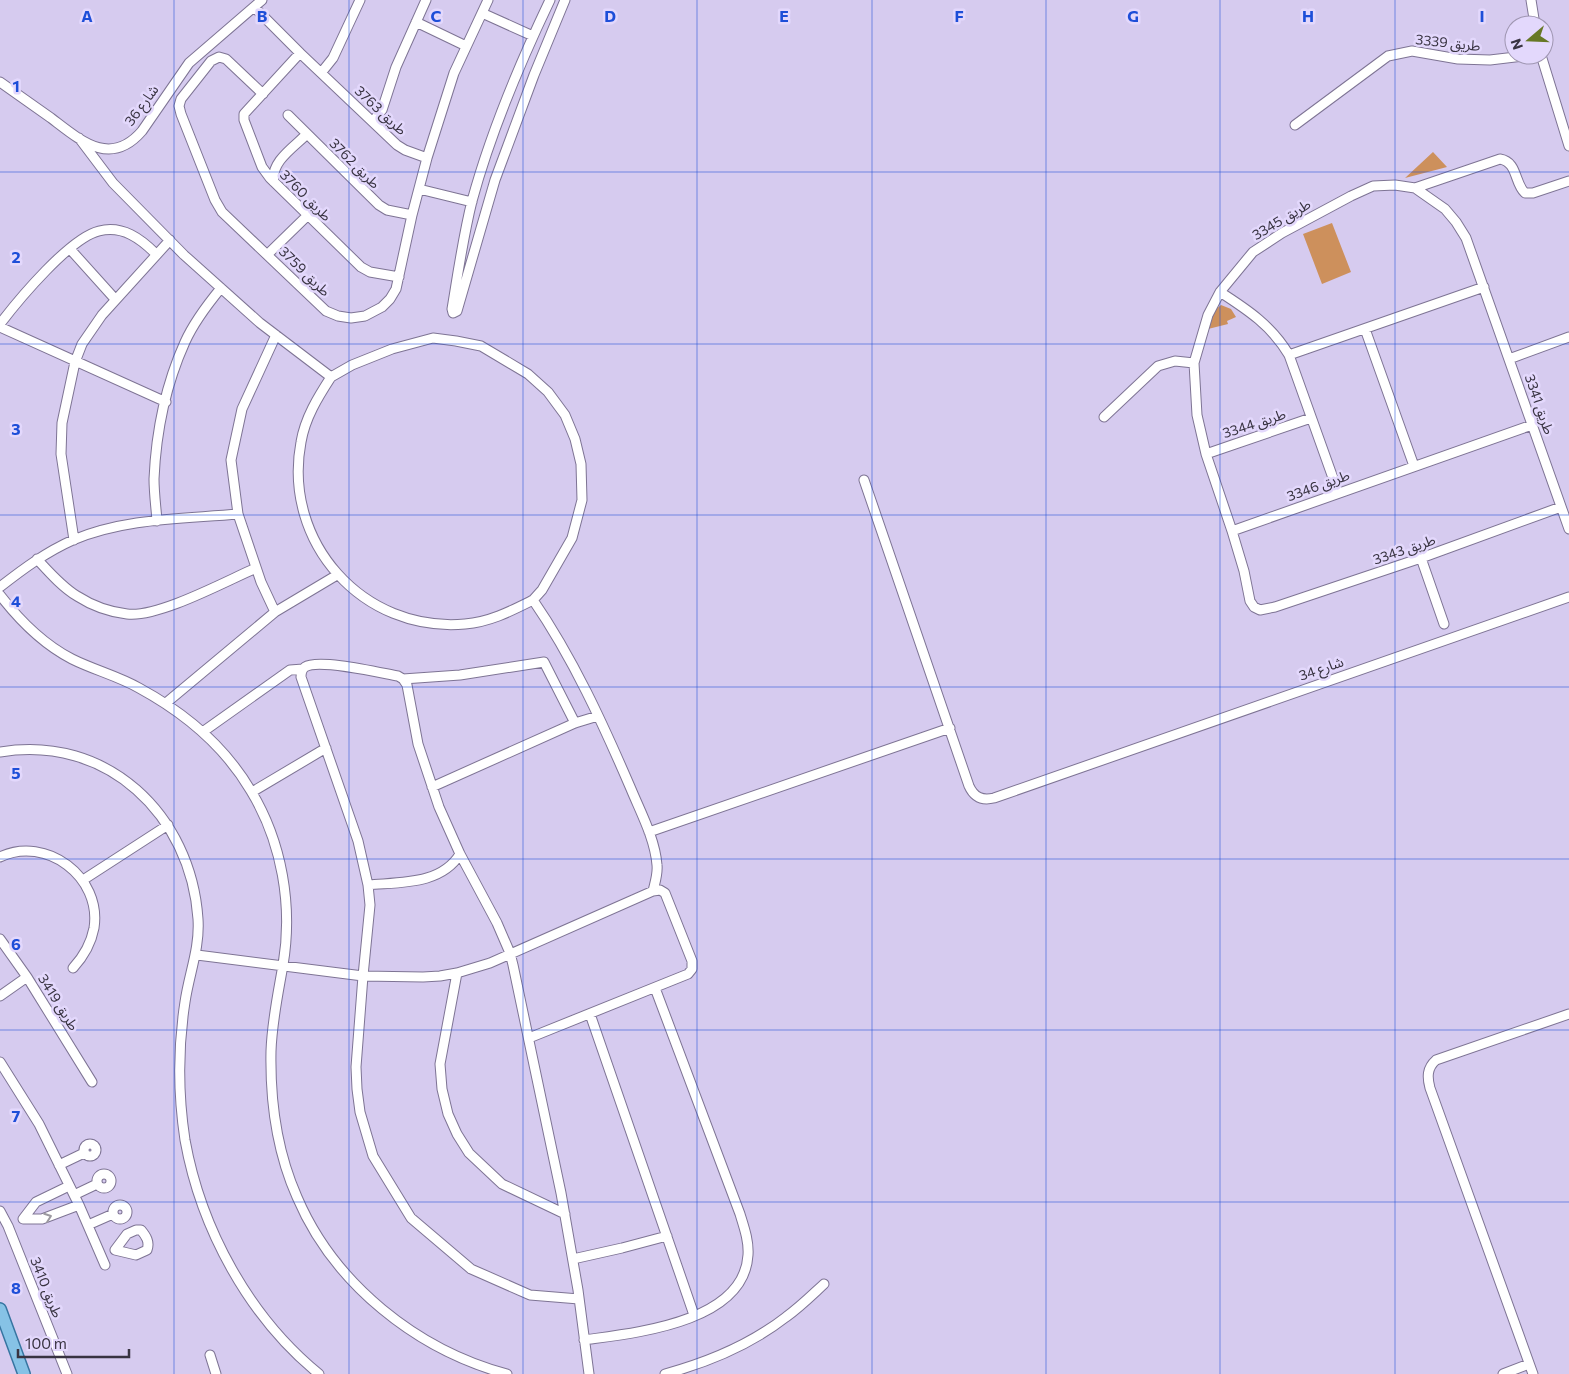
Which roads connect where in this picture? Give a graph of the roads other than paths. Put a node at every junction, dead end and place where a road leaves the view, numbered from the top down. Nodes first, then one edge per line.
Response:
1 (262, 0) edge
2 (360, 0) edge
3 (426, 0) edge
4 (488, 0) edge
5 (550, 0) edge
6 (565, 0) edge
7 (1531, 0) edge
8 (254, 7) junction
9 (482, 13) junction
10 (1534, 15) edge
11 (416, 22) junction
12 (533, 36) junction
13 (466, 46) junction
14 (300, 53) junction
15 (1504, 58) edge
16 (1544, 65) edge
17 (321, 73) junction
18 (0, 82) edge
19 (263, 94) junction
20 (288, 115) dead end
21 (373, 121) junction
22 (1294, 125) dead end
23 (307, 134) junction
24 (79, 138) junction
25 (1569, 146) edge
26 (427, 158) junction
27 (260, 162) junction
28 (277, 164) junction
29 (1569, 181) edge
30 (274, 182) junction
31 (1416, 188) junction
32 (419, 189) junction
33 (472, 202) junction
34 (412, 215) junction
35 (307, 216) junction
36 (170, 240) junction
37 (70, 249) junction
38 (156, 254) junction
39 (268, 254) junction
40 (399, 277) junction
41 (1484, 287) junction
42 (221, 288) junction
43 (1220, 292) junction
44 (115, 299) junction
45 (0, 325) edge
46 (1365, 329) junction
47 (276, 335) junction
48 (1569, 337) edge
49 (1289, 355) junction
50 (1509, 359) junction
51 (75, 362) junction
52 (1194, 363) junction
53 (331, 377) junction
54 (166, 402) junction
55 (1104, 417) dead end
56 (1312, 418) junction
57 (1532, 425) junction
58 (1206, 454) junction
59 (1414, 466) junction
60 (864, 480) dead end
61 (1338, 492) junction
62 (1561, 507) junction
63 (238, 514) junction
64 (157, 521) junction
65 (1569, 529) edge
66 (1232, 530) junction
67 (74, 540) junction
68 (1422, 558) junction
69 (37, 559) junction
70 (256, 568) junction
71 (337, 575) junction
72 (0, 587) edge
73 (0, 595) edge
74 (1569, 597) edge
75 (533, 600) junction
76 (1254, 607) joint
77 (275, 612) junction
78 (1444, 624) dead end
79 (303, 669) junction
80 (403, 679) junction
81 (166, 704) junction
82 (598, 716) junction
83 (575, 723) junction
84 (950, 728) junction
85 (204, 731) junction
86 (326, 748) junction
87 (0, 752) edge
88 (432, 787) junction
89 (252, 792) junction
90 (168, 825) junction
91 (649, 832) junction
92 (460, 854) junction
93 (0, 857) edge
94 (83, 880) junction
95 (368, 885) junction
96 (653, 891) junction
97 (0, 939) edge
98 (510, 953) junction
99 (197, 955) junction
100 (283, 966) junction
101 (73, 968) dead end
102 (457, 973) junction
103 (363, 976) junction
104 (27, 977) junction
105 (655, 988) junction
106 (0, 996) edge
107 (590, 1014) junction
108 (1569, 1014) edge
109 (529, 1038) junction
110 (0, 1062) edge
111 (92, 1082) dead end
112 (84, 1153) dead end
113 (59, 1165) junction
114 (97, 1184) dead end
115 (69, 1186) junction
116 (74, 1195) junction
117 (78, 1205) junction
118 (0, 1211) edge
119 (113, 1214) dead end
120 (565, 1214) junction
121 (23, 1219) junction
122 (88, 1225) junction
123 (8, 1226) junction
124 (667, 1236) junction
125 (115, 1250) dead end
126 (573, 1259) junction
127 (824, 1284) dead end
128 (579, 1299) junction
129 (0, 1309) edge
130 (694, 1315) junction
131 (584, 1340) junction
132 (210, 1355) dead end
133 (1529, 1364) junction
134 (693, 1370) edge
135 (24, 1374) edge
136 (67, 1374) edge
137 (216, 1374) edge
138 (319, 1374) edge
139 (507, 1374) edge
140 (589, 1374) edge
141 (665, 1374) edge
142 (1503, 1374) edge
143 (1532, 1374) edge

1 - 8 street, شارع 36
2 - 17 street
3 - 11 street
4 - 9 street, طريق 3759
5 - 12 street
6 - 33 street
7 - 10 street
8 - 14 street, طريق 3763
8 - 24 street, شارع 36
9 - 12 street
9 - 13 street, طريق 3759
11 - 13 street
11 - 21 street
12 - 33 street
13 - 26 street, طريق 3759
14 - 17 street, طريق 3763
14 - 19 street, طريق 3760
15 - 22 street, طريق 3339
16 - 25 street
17 - 21 street, طريق 3763
18 - 24 street, شارع 36
19 - 27 street, طريق 3760
19 - 39 street, طريق 3759
20 - 23 street, طريق 3762
21 - 26 street, طريق 3763
23 - 28 street
23 - 34 street, طريق 3762
24 - 36 street
26 - 32 street, طريق 3759
27 - 28 street
27 - 30 street, طريق 3760
28 - 30 street
29 - 31 street
30 - 35 street, طريق 3760
31 - 41 street, طريق 3341
31 - 43 street, طريق 3345
32 - 33 street
32 - 34 street, طريق 3759
34 - 40 street, طريق 3759
35 - 39 street
35 - 40 street, طريق 3760
36 - 38 street
36 - 42 street
37 - 38 street
37 - 44 street
37 - 45 street
38 - 44 street
39 - 40 street, طريق 3759
41 - 46 street
41 - 50 street, طريق 3341
42 - 47 street
42 - 54 street
43 - 49 street
43 - 52 street, طريق 3345
44 - 51 street
45 - 51 street
46 - 49 street
46 - 59 street
47 - 53 street
47 - 63 street
48 - 50 street
49 - 56 street
50 - 57 street, طريق 3341
51 - 54 street
51 - 67 street
52 - 55 street
52 - 58 street, طريق 3345
53 - 71 street
53 - 75 street
54 - 64 street
56 - 58 street, طريق 3344
56 - 61 street
57 - 59 street, طريق 3346
57 - 62 street, طريق 3341
58 - 66 street, طريق 3345
59 - 61 street, طريق 3346
60 - 84 street
61 - 66 street, طريق 3346
62 - 65 street, طريق 3341
62 - 68 street, طريق 3343
63 - 64 street
63 - 70 street
64 - 67 street
66 - 76 street, طريق 3345
67 - 69 street
68 - 76 street, طريق 3343
68 - 78 street
69 - 70 street
69 - 72 street
70 - 77 street
71 - 75 street
71 - 77 street
73 - 81 street
74 - 84 street, شارع 34
75 - 82 street
77 - 81 street
79 - 80 street
79 - 85 street
79 - 86 street
80 - 83 street
80 - 88 street
81 - 85 street
82 - 83 street
82 - 91 street
83 - 88 street
84 - 91 street
85 - 89 street
86 - 89 street
86 - 95 street
87 - 90 street
88 - 92 street
89 - 100 street
90 - 94 street
90 - 99 street
91 - 96 street
92 - 95 street
92 - 98 street
93 - 94 street
94 - 101 street
95 - 103 street
96 - 98 street
96 - 105 street
97 - 104 street, طريق 3419
98 - 102 street
98 - 109 street
99 - 100 street
99 - 138 street
100 - 103 street
100 - 139 street
102 - 103 street
102 - 120 street
103 - 128 street
104 - 106 street
104 - 111 street, طريق 3419
105 - 107 street
105 - 130 street
107 - 109 street
107 - 124 street
108 - 133 street
109 - 120 street
110 - 113 street
112 - 113 street
113 - 115 street
114 - 116 street
115 - 116 street
115 - 121 street
116 - 117 street
121 -> 117 street
117 - 122 street
118 - 123 street, طريق 3410
119 - 122 street
120 - 126 street
121 - 123 street
122 - 125 street
123 - 136 street, طريق 3410
124 - 126 street
124 - 130 street
126 - 128 street
127 - 134 street
128 - 131 street
129 - 135 main road
130 - 131 street
131 - 140 street
132 - 137 street
133 - 142 street
133 - 143 street
134 - 141 street

